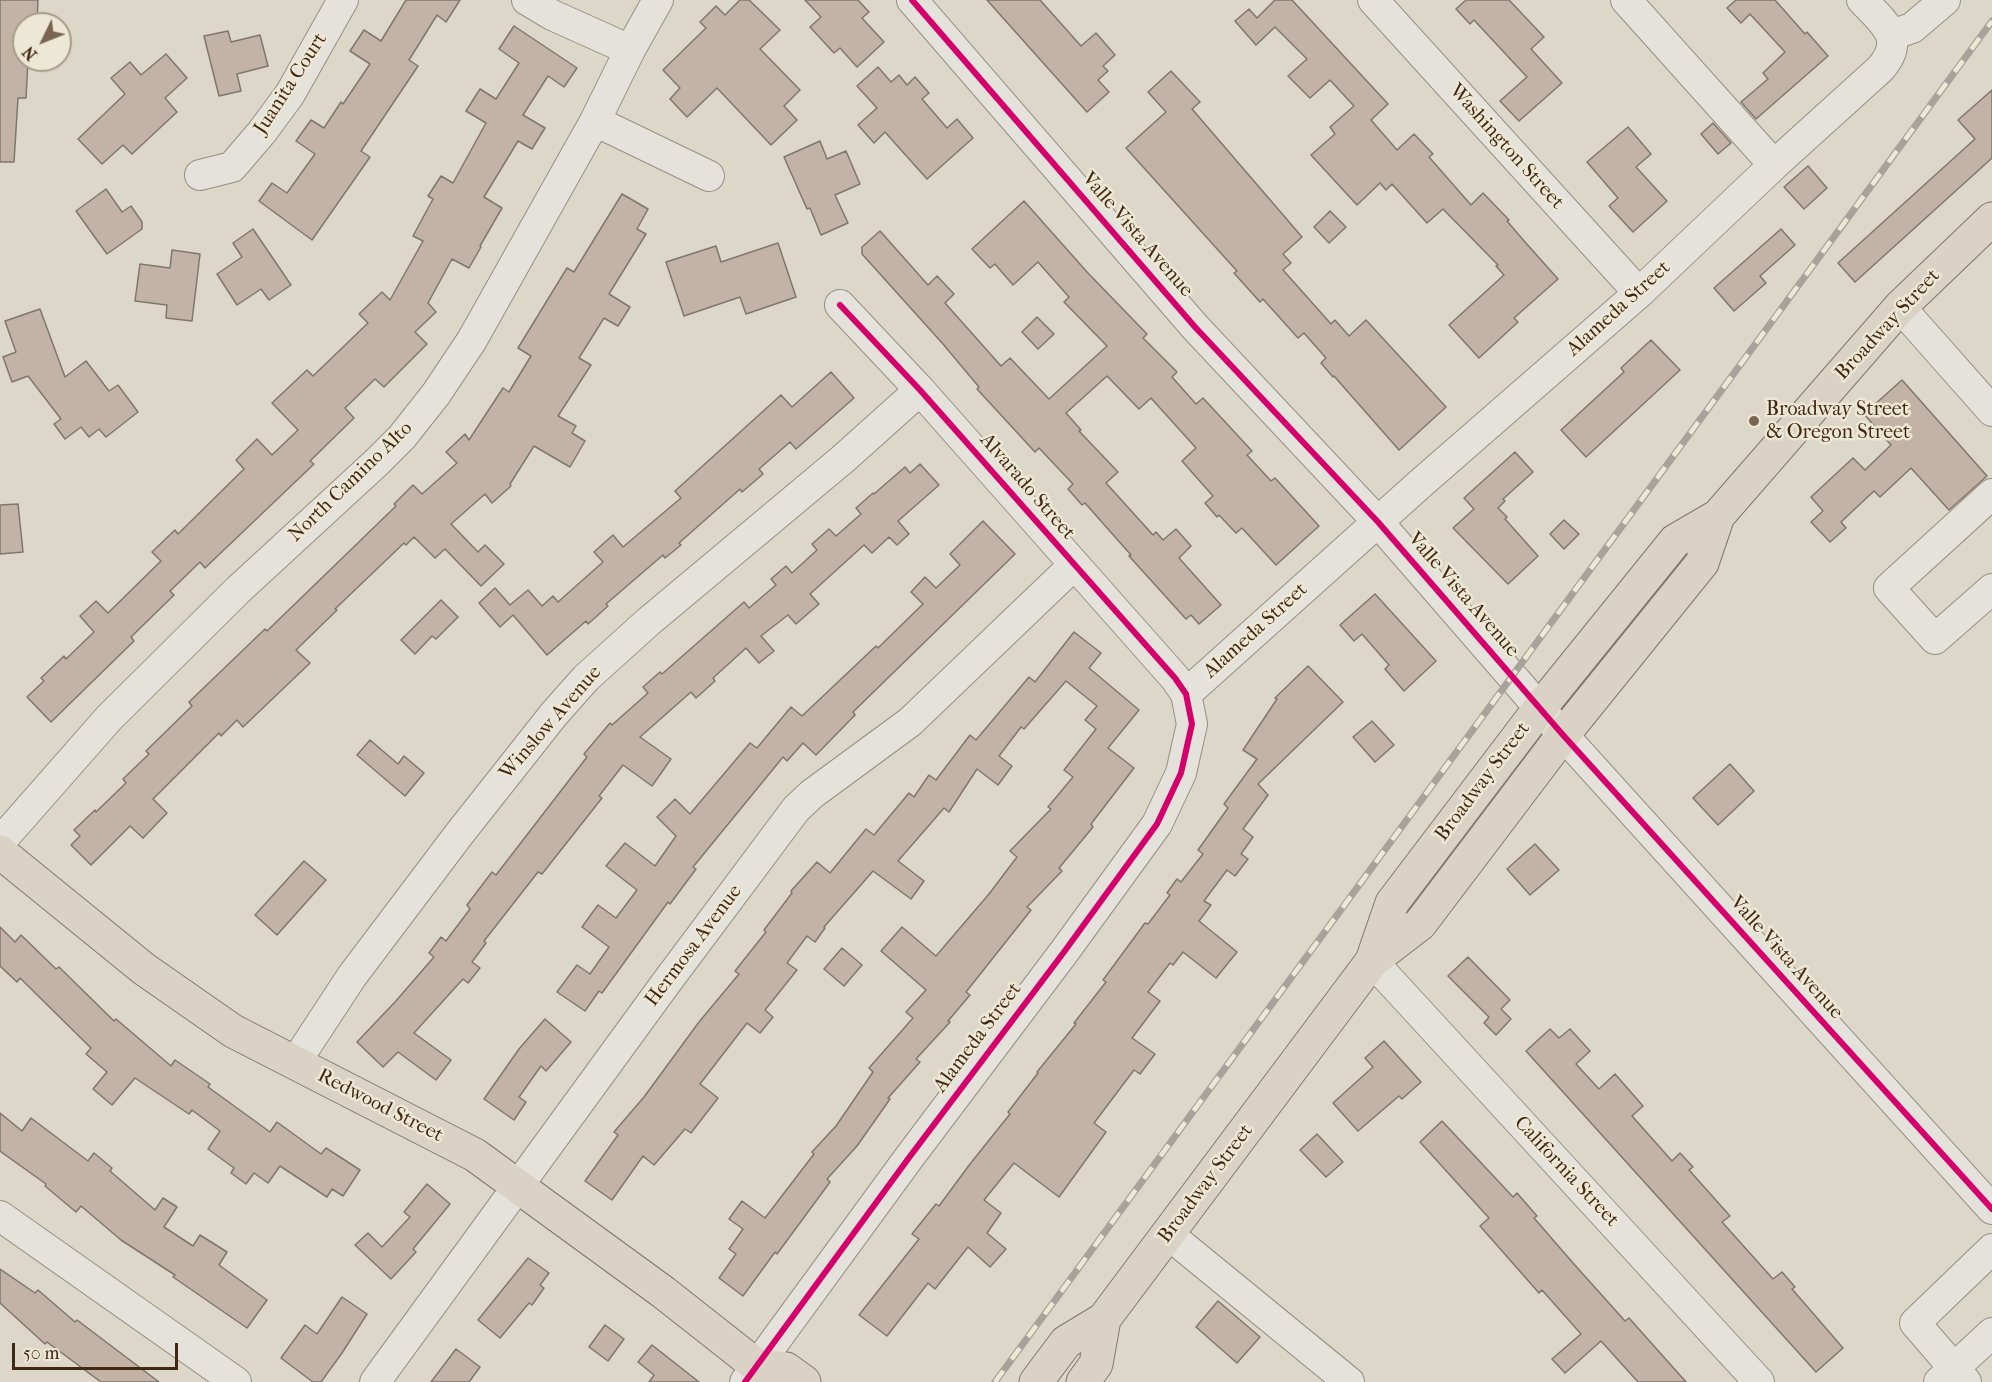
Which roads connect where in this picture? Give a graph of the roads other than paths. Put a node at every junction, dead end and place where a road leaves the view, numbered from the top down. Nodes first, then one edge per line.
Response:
1 (343, 0) edge
2 (526, 0) edge
3 (658, 0) edge
4 (912, 0) edge
5 (1373, 0) edge
6 (1626, 0) edge
7 (1862, 0) edge
8 (1945, 0) edge
9 (1891, 35) junction
10 (630, 50) junction
11 (595, 121) junction
12 (1774, 165) junction
13 (200, 175) dead end
14 (709, 177) dead end
15 (1992, 219) edge
16 (1639, 293) junction
17 (840, 305) dead end
18 (1900, 308) junction
19 (920, 390) junction
20 (1992, 411) edge
21 (1992, 494) edge
22 (1718, 516) junction
23 (1378, 522) junction
24 (1074, 566) junction
25 (1992, 589) edge
26 (1186, 694) junction
27 (1540, 708) junction
28 (1563, 735) junction
29 (0, 842) edge
30 (0, 852) edge
31 (1372, 961) junction
32 (295, 1063) junction
33 (518, 1187) junction
34 (1988, 1195) edge
35 (0, 1216) edge
36 (1168, 1234) junction
37 (1992, 1249) edge
38 (1104, 1319) junction
39 (1992, 1332) edge
40 (754, 1377) edge
41 (1953, 1377) edge
42 (236, 1382) edge
43 (375, 1382) edge
44 (804, 1382) edge
45 (1036, 1382) edge
46 (1083, 1382) edge
47 (1349, 1382) edge
48 (1759, 1382) edge

1 - 13 street, Juanita Court
2 - 10 street
3 - 10 street, North Camino Alto
4 - 23 street, Valle Vista Avenue
5 - 16 street, Washington Street
6 - 12 street
7 - 9 street
8 - 9 street
9 - 12 street, Alameda Street
10 - 11 street, North Camino Alto
11 - 14 street
11 - 29 street, North Camino Alto
12 - 16 street, Alameda Street
15 - 18 main road, Broadway Street
16 - 23 street, Alameda Street
17 - 19 street, Alvarado Street
18 - 20 street
18 - 22 main road, Broadway Street
19 - 24 street, Alvarado Street
19 - 32 street, Winslow Avenue
21 - 25 street
22 - 27 main road, Broadway Street
22 - 28 main road, Broadway Street
23 - 26 street, Alameda Street
23 - 27 street, Valle Vista Avenue
24 - 26 street, Alvarado Street
24 - 33 street, Hermosa Avenue
26 - 40 street, Alameda Street
27 - 28 street, Valle Vista Avenue
27 - 31 main road, Broadway Street
28 - 31 main road, Broadway Street
28 - 34 street, Valle Vista Avenue
30 - 32 main road, Redwood Street
31 - 36 main road, Broadway Street
31 - 48 street, California Street
32 - 33 main road, Redwood Street
33 - 40 main road, Redwood Street
33 - 43 street, Hermosa Avenue
35 - 42 street
36 - 38 main road, Broadway Street
36 - 47 street
37 - 41 street
38 - 45 main road, Broadway Street
38 - 46 main road, Broadway Street
39 - 41 street
40 - 44 main road

